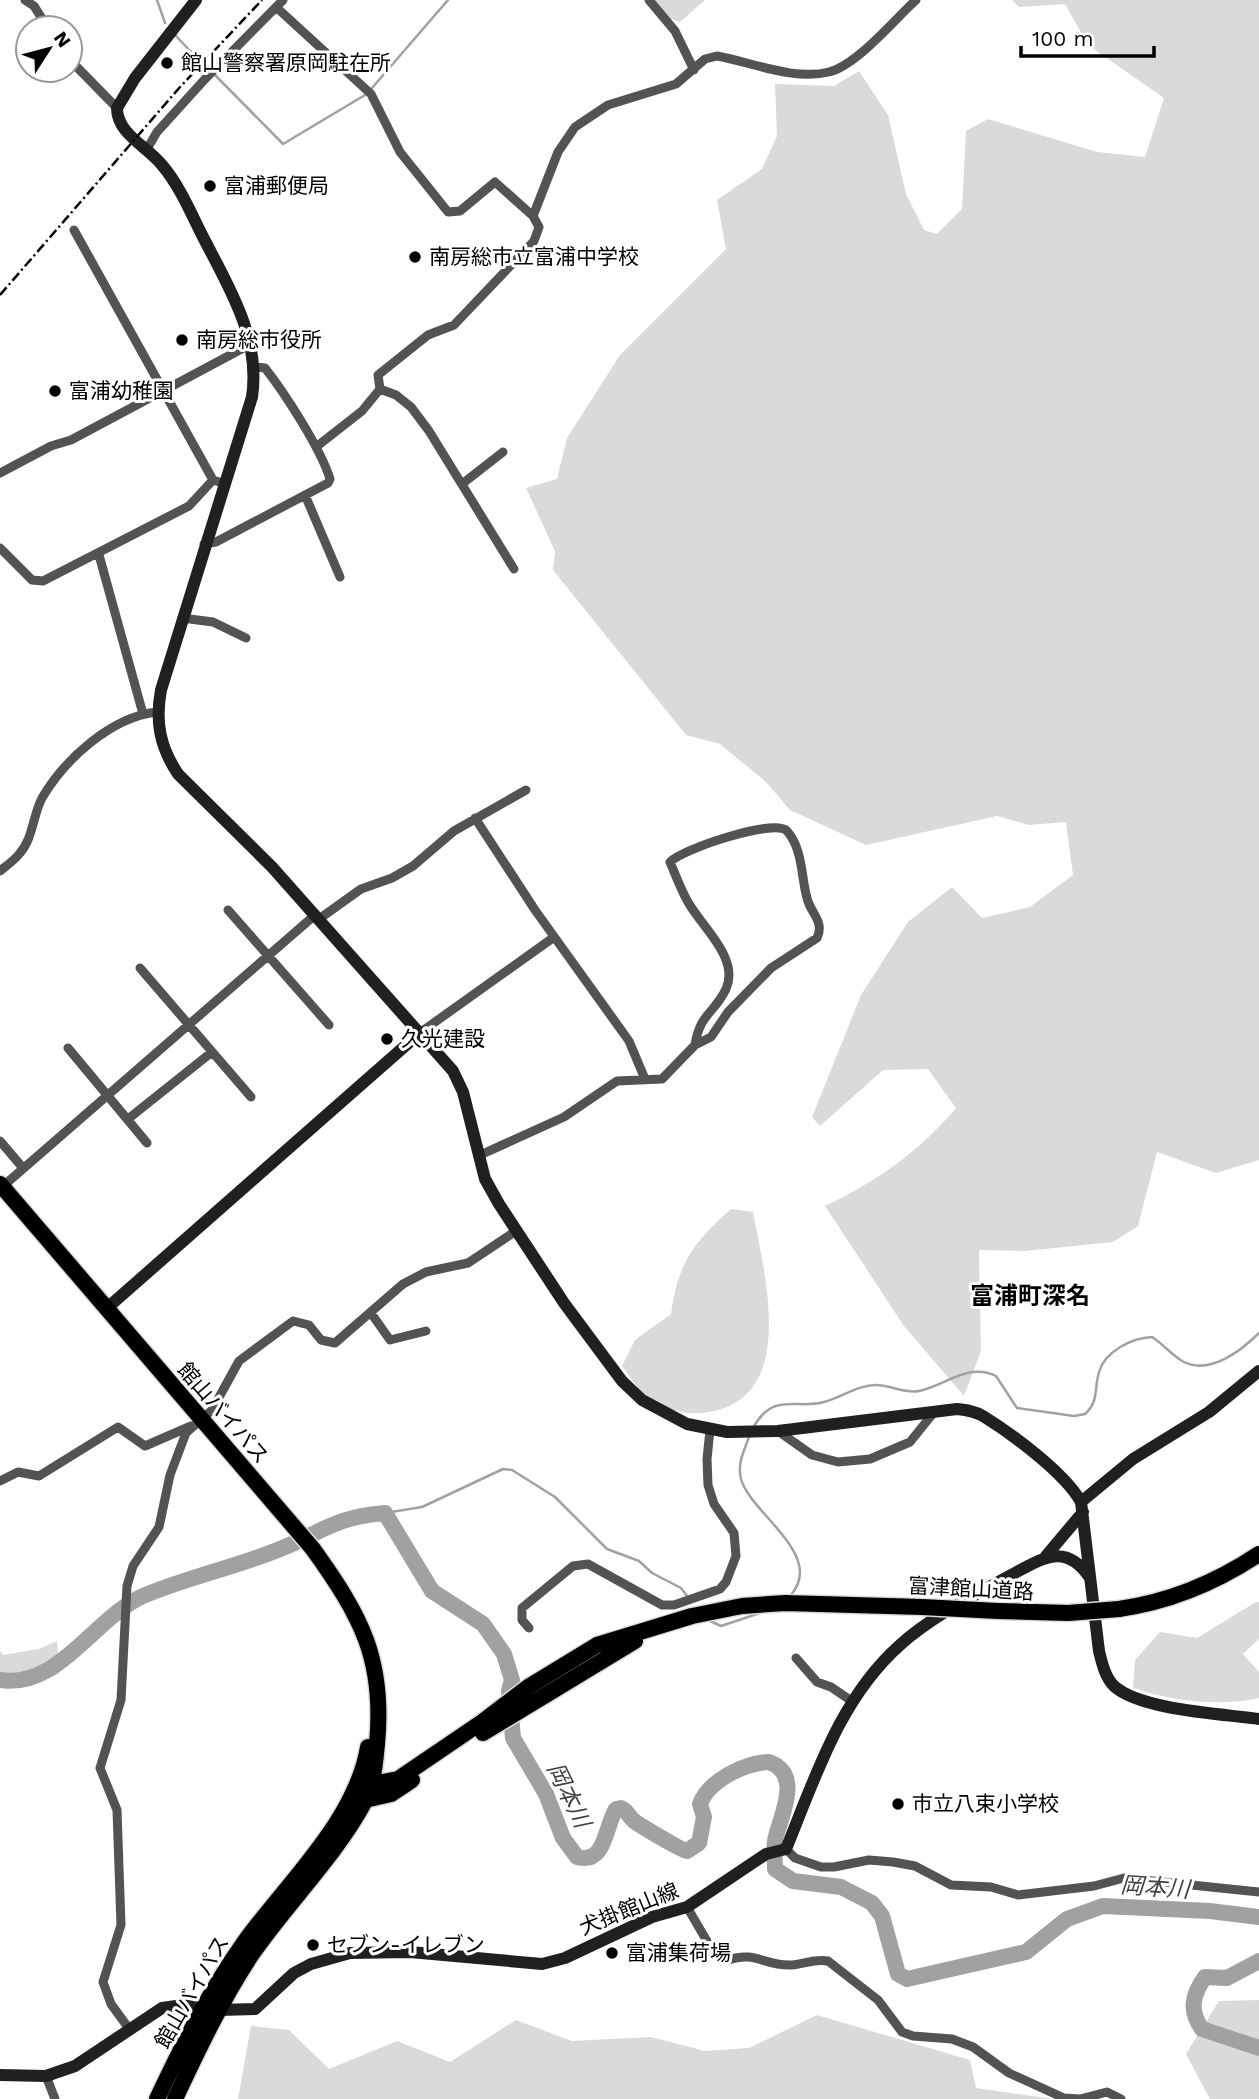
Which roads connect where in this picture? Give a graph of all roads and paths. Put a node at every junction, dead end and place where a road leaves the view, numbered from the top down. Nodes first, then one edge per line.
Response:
1 (25, 0) edge
2 (196, 0) edge
3 (649, 0) edge
4 (916, 0) edge
5 (280, 3) edge
6 (39, 14) edge
7 (694, 69) junction
8 (84, 74) edge
9 (117, 108) junction
10 (147, 149) junction
11 (533, 216) junction
12 (74, 230) dead end
13 (249, 345) junction
14 (255, 367) junction
15 (380, 389) junction
16 (163, 391) junction
17 (316, 447) junction
18 (503, 452) dead end
19 (0, 472) edge
20 (213, 480) junction
21 (462, 484) junction
22 (226, 485) junction
23 (305, 495) junction
24 (204, 544) junction
25 (0, 548) edge
26 (99, 555) junction
27 (514, 569) dead end
28 (340, 577) dead end
29 (182, 618) junction
30 (246, 638) dead end
31 (157, 712) junction
32 (143, 714) junction
33 (526, 790) dead end
34 (475, 818) junction
35 (0, 871) edge
36 (228, 910) dead end
37 (317, 917) junction
38 (550, 940) dead end
39 (268, 956) junction
40 (140, 968) dead end
41 (188, 1025) junction
42 (329, 1025) dead end
43 (421, 1032) junction
44 (695, 1045) junction
45 (68, 1048) dead end
46 (212, 1052) junction
47 (645, 1079) junction
48 (107, 1095) junction
49 (251, 1097) dead end
50 (128, 1119) junction
51 (0, 1141) edge
52 (147, 1143) dead end
53 (478, 1156) junction
54 (23, 1168) junction
55 (1, 1186) edge
56 (516, 1231) junction
57 (106, 1309) junction
58 (371, 1313) junction
59 (426, 1331) dead end
60 (1259, 1371) edge
61 (935, 1411) junction
62 (196, 1422) junction
63 (710, 1430) junction
64 (778, 1431) junction
65 (0, 1481) edge
66 (1082, 1507) junction
67 (1259, 1554) edge
68 (1046, 1556) junction
69 (1093, 1581) junction
70 (529, 1628) dead end
71 (796, 1658) dead end
72 (377, 1689) junction
73 (853, 1702) junction
74 (1259, 1718) edge
75 (485, 1727) junction
76 (372, 1782) junction
77 (360, 1793) junction
78 (784, 1849) junction
79 (1259, 1892) edge
80 (687, 1907) junction
81 (212, 2008) junction
82 (130, 2030) junction
83 (0, 2075) edge
84 (46, 2076) junction
85 (55, 2099) edge
86 (157, 2099) edge
87 (175, 2099) edge
88 (1121, 2099) edge

1 - 6 street
2 - 9 street
3 - 7 street
4 - 7 street
5 - 10 street
5 - 11 street
7 - 11 street
8 - 9 street
9 - 10 street
10 - 13 street
11 - 15 street
12 - 16 street
13 - 14 street
13 - 16 street
14 - 17 street
14 - 22 street
15 - 17 street
15 - 21 street
16 - 19 street
16 - 20 street
17 - 23 street
18 - 21 street
20 - 22 street
20 - 26 street
21 - 27 street
22 - 24 street
23 - 24 street
23 - 28 street
24 - 29 street
25 - 26 street
26 - 32 street
29 - 30 street
29 - 31 street
31 - 32 street
31 - 37 street
32 - 35 street
33 - 34 street
34 - 37 street
34 - 47 street
36 - 39 street
37 - 39 street
37 - 43 street
38 - 43 street
39 - 41 street
39 - 42 street
40 - 41 street
41 - 46 street
41 - 48 street
43 - 53 street
43 - 57 street
44 - 44 street
44 - 47 street
45 - 48 street
46 - 49 street
46 - 50 street
47 - 53 street
48 - 50 street
48 - 54 street
50 - 52 street
51 - 54 street
53 - 56 street
54 - 55 street
55 - 57 highway, 館山バイパス
56 - 58 street
56 - 63 street
57 - 62 highway, 館山バイパス
58 - 59 street
58 - 62 street
60 - 66 street
61 - 64 street
61 - 64 street
61 - 66 street
62 - 65 street
62 - 72 highway, 館山バイパス
62 - 82 street
63 - 64 street
63 - 70 street
66 - 68 street
66 - 69 street
67 - 75 highway, 富津館山道路, bridge
68 - 69 street
68 - 73 street
69 - 74 street
71 - 73 street
72 - 76 highway, 館山バイパス
72 - 77 highway, 館山バイパス
73 - 78 street
75 - 76 highway
75 - 77 highway
76 - 77 highway, 館山バイパス
77 - 81 highway, 館山バイパス
78 - 79 street
78 - 80 street, 犬掛館山線
80 - 81 street, 犬掛館山線
80 - 88 street
81 - 82 street, 犬掛館山線
81 - 86 highway, 館山バイパス
81 - 87 highway, 館山バイパス
82 - 84 street, 犬掛館山線
83 - 84 street, 犬掛館山線
84 - 85 street

